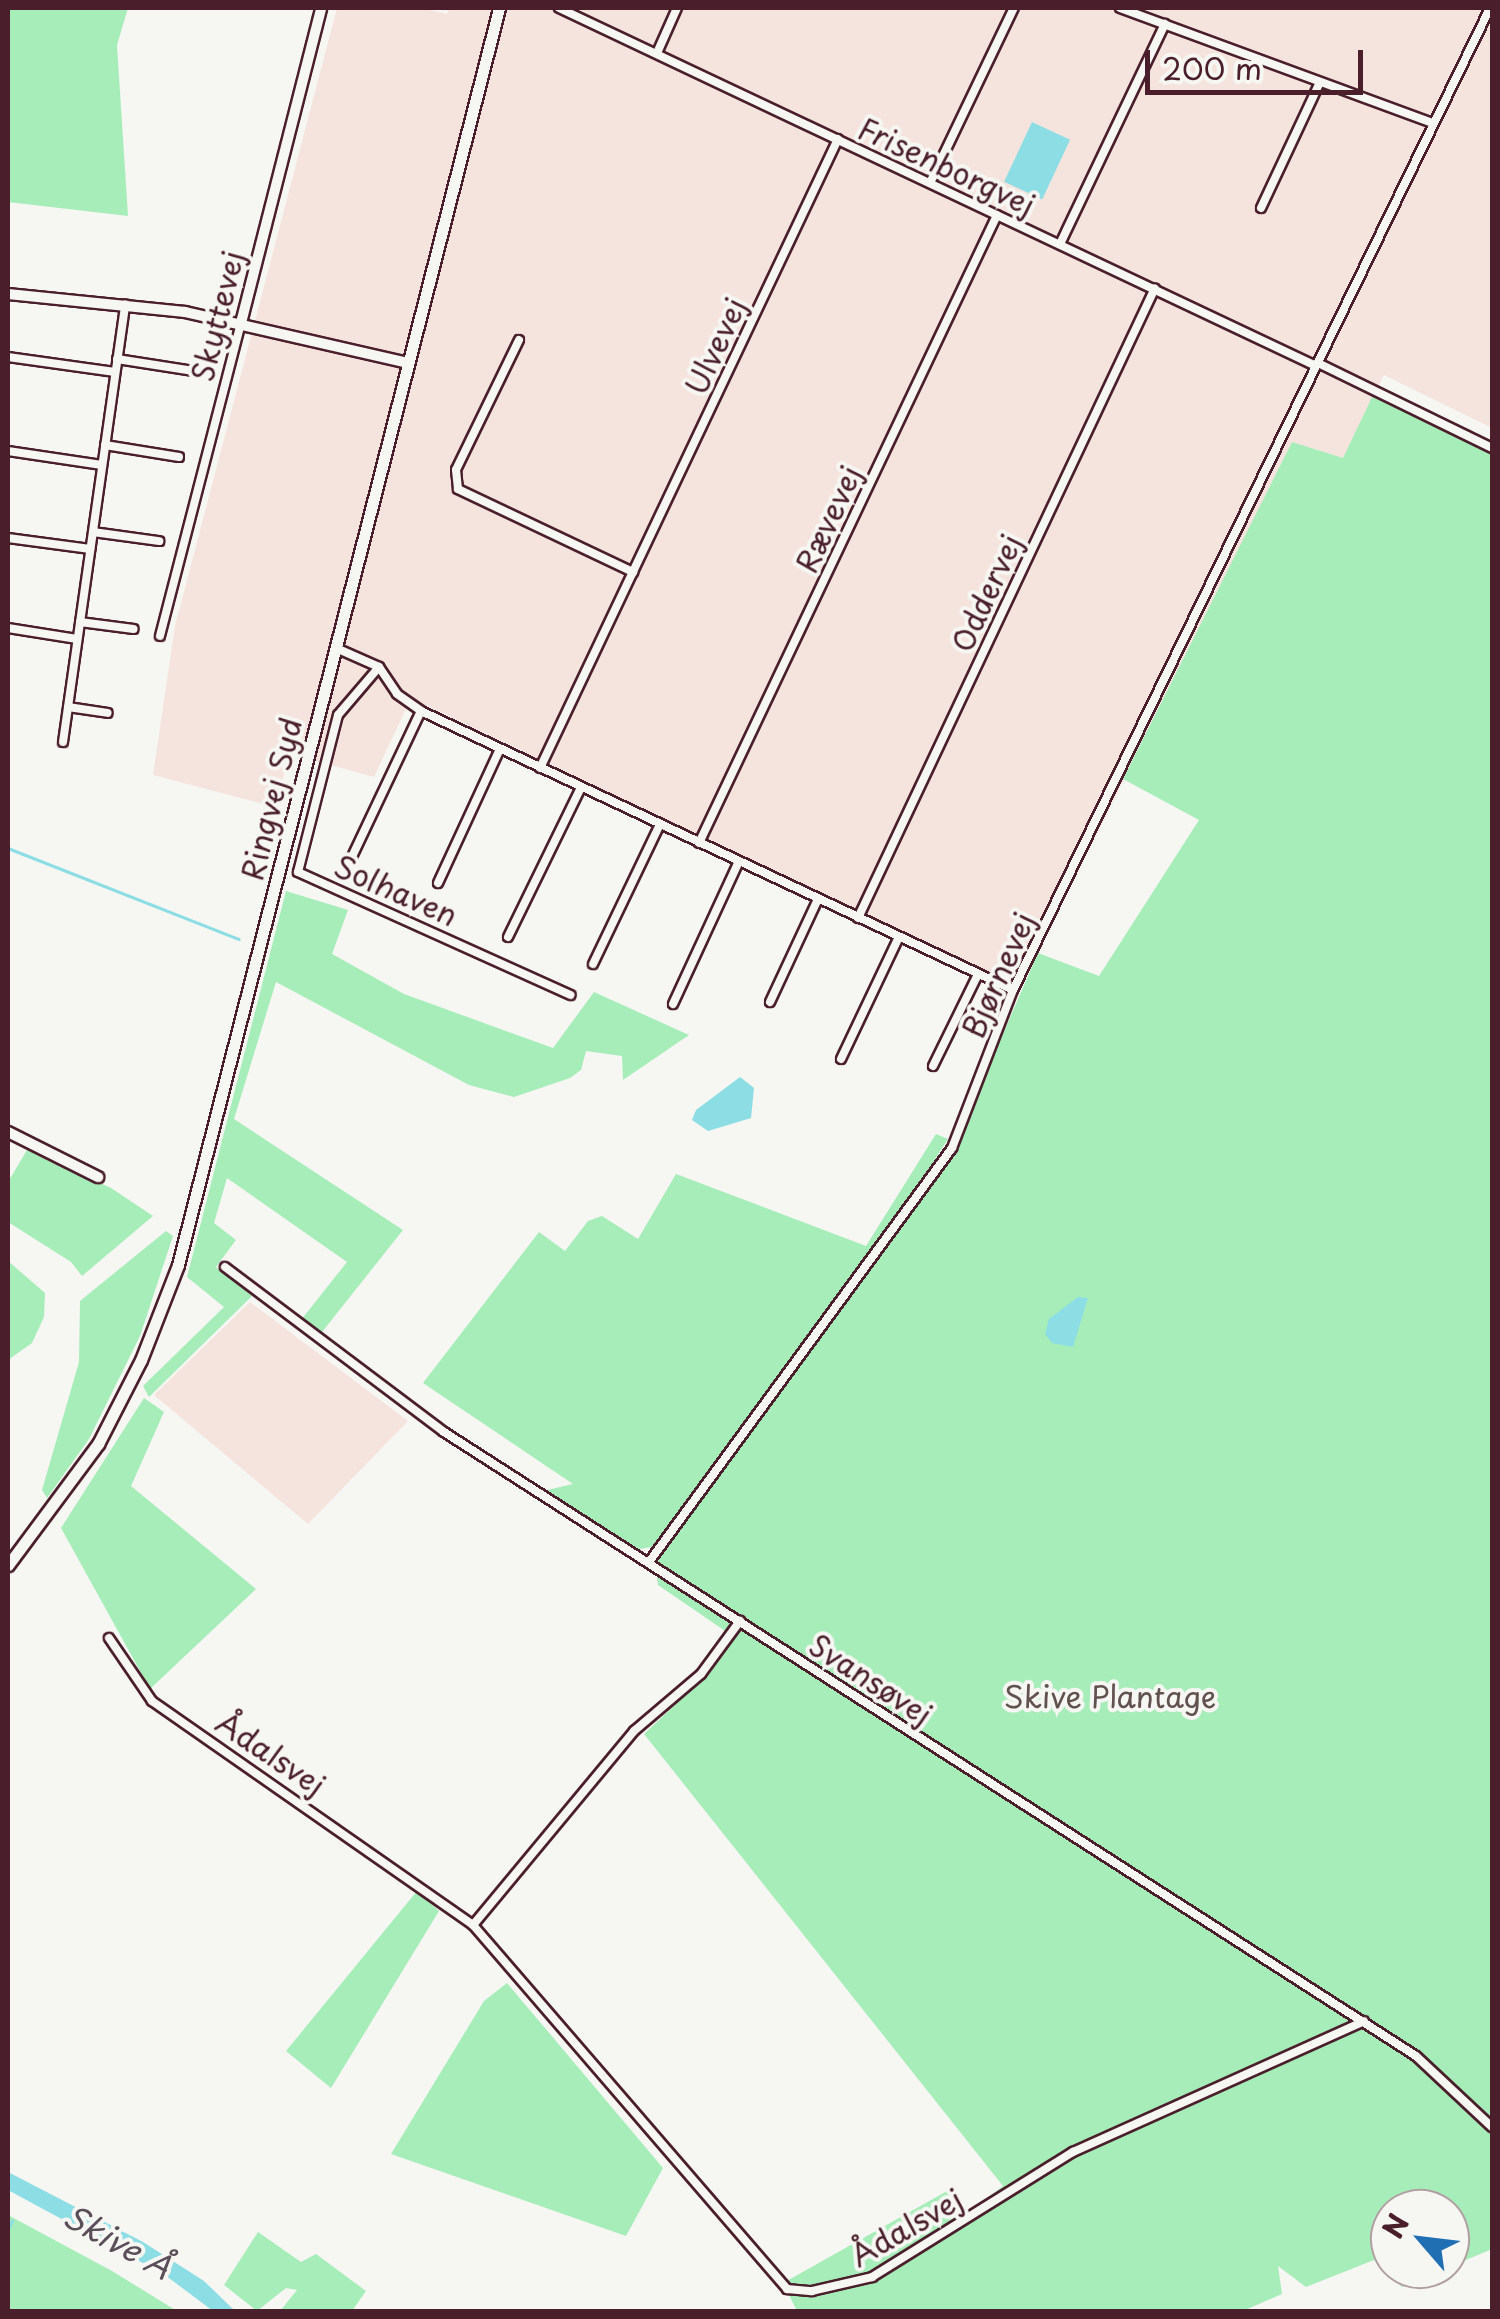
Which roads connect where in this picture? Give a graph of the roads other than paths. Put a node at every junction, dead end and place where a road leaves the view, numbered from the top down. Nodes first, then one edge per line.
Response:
1 (320, 8) edge
2 (499, 8) edge
3 (559, 8) edge
4 (677, 8) edge
5 (1014, 8) edge
6 (1120, 8) edge
7 (1490, 8) edge
8 (1165, 24) junction
9 (656, 52) junction
10 (1320, 82) junction
11 (1434, 123) junction
12 (838, 140) junction
13 (930, 184) junction
14 (1261, 208) dead end
15 (997, 214) junction
16 (1060, 244) junction
17 (1155, 288) junction
18 (8, 294) edge
19 (125, 304) junction
20 (241, 323) junction
21 (519, 340) dead end
22 (8, 357) edge
23 (117, 359) junction
24 (408, 364) junction
25 (1317, 364) junction
26 (115, 372) junction
27 (200, 372) dead end
28 (105, 445) junction
29 (1492, 448) edge
30 (8, 451) edge
31 (179, 457) dead end
32 (102, 464) junction
33 (92, 532) junction
34 (8, 538) edge
35 (159, 541) dead end
36 (90, 550) junction
37 (632, 572) junction
38 (80, 622) junction
39 (8, 628) edge
40 (134, 629) dead end
41 (160, 636) dead end
42 (78, 639) junction
43 (336, 648) junction
44 (380, 667) junction
45 (68, 707) junction
46 (422, 712) junction
47 (108, 714) dead end
48 (63, 742) dead end
49 (500, 748) junction
50 (540, 768) junction
51 (580, 787) junction
52 (660, 824) junction
53 (699, 843) junction
54 (350, 861) dead end
55 (739, 861) junction
56 (438, 882) dead end
57 (818, 899) junction
58 (858, 918) junction
59 (898, 937) junction
60 (508, 938) dead end
61 (593, 964) dead end
62 (978, 974) junction
63 (1012, 990) junction
64 (570, 995) dead end
65 (770, 1002) dead end
66 (672, 1004) dead end
67 (841, 1058) dead end
68 (934, 1066) dead end
69 (8, 1132) edge
70 (98, 1177) dead end
71 (225, 1267) dead end
72 (649, 1562) junction
73 (8, 1566) edge
74 (740, 1621) junction
75 (109, 1638) dead end
76 (473, 1925) junction
77 (1364, 2021) junction
78 (1492, 2128) edge

1 - 20 street, Skyttevej
2 - 24 main road, Ringvej Syd
3 - 9 street, Frisenborgvej
4 - 9 street
5 - 13 street
6 - 8 street
7 - 11 street, Bjørnevej
8 - 10 street
8 - 16 street
9 - 12 street, Frisenborgvej
10 - 11 street
10 - 14 street
11 - 25 street, Bjørnevej
12 - 13 street, Frisenborgvej
12 - 37 street, Ulvevej
13 - 15 street, Frisenborgvej
15 - 16 street, Frisenborgvej
15 - 53 street, Rævevej
16 - 17 street, Frisenborgvej
17 - 25 street, Frisenborgvej
17 - 58 street, Oddervej
18 - 19 street
19 - 20 street
19 - 23 street
20 - 24 street
20 - 41 street, Skyttevej
21 - 37 street
22 - 26 street
23 - 26 street
23 - 27 street
24 - 43 main road, Ringvej Syd
25 - 29 street
25 - 63 street, Bjørnevej
26 - 28 street
28 - 31 street
28 - 32 street
30 - 32 street
32 - 33 street
33 - 35 street
33 - 36 street
34 - 36 street
36 - 38 street
37 - 50 street, Ulvevej
38 - 40 street
38 - 42 street
39 - 42 street
42 - 45 street
43 - 44 street
43 - 73 main road, Ringvej Syd
44 - 46 street
44 - 64 street, Solhaven
45 - 47 street
45 - 48 street
46 - 49 street
46 - 54 street
49 - 50 street
49 - 56 street
50 - 51 street
51 - 52 street
51 - 60 street
52 - 53 street
52 - 61 street
53 - 55 street
55 - 57 street
55 - 66 street
57 - 58 street
57 - 65 street
58 - 59 street
59 - 62 street
59 - 67 street
62 - 63 street
62 - 68 street
63 - 72 street, Bjørnevej
69 - 70 street
71 - 72 street, Svansøvej
72 - 74 street, Svansøvej
74 - 76 street
74 - 77 street, Svansøvej
75 - 76 street, Ådalsvej
76 - 77 street, Ådalsvej
77 - 78 street, Svansøvej

